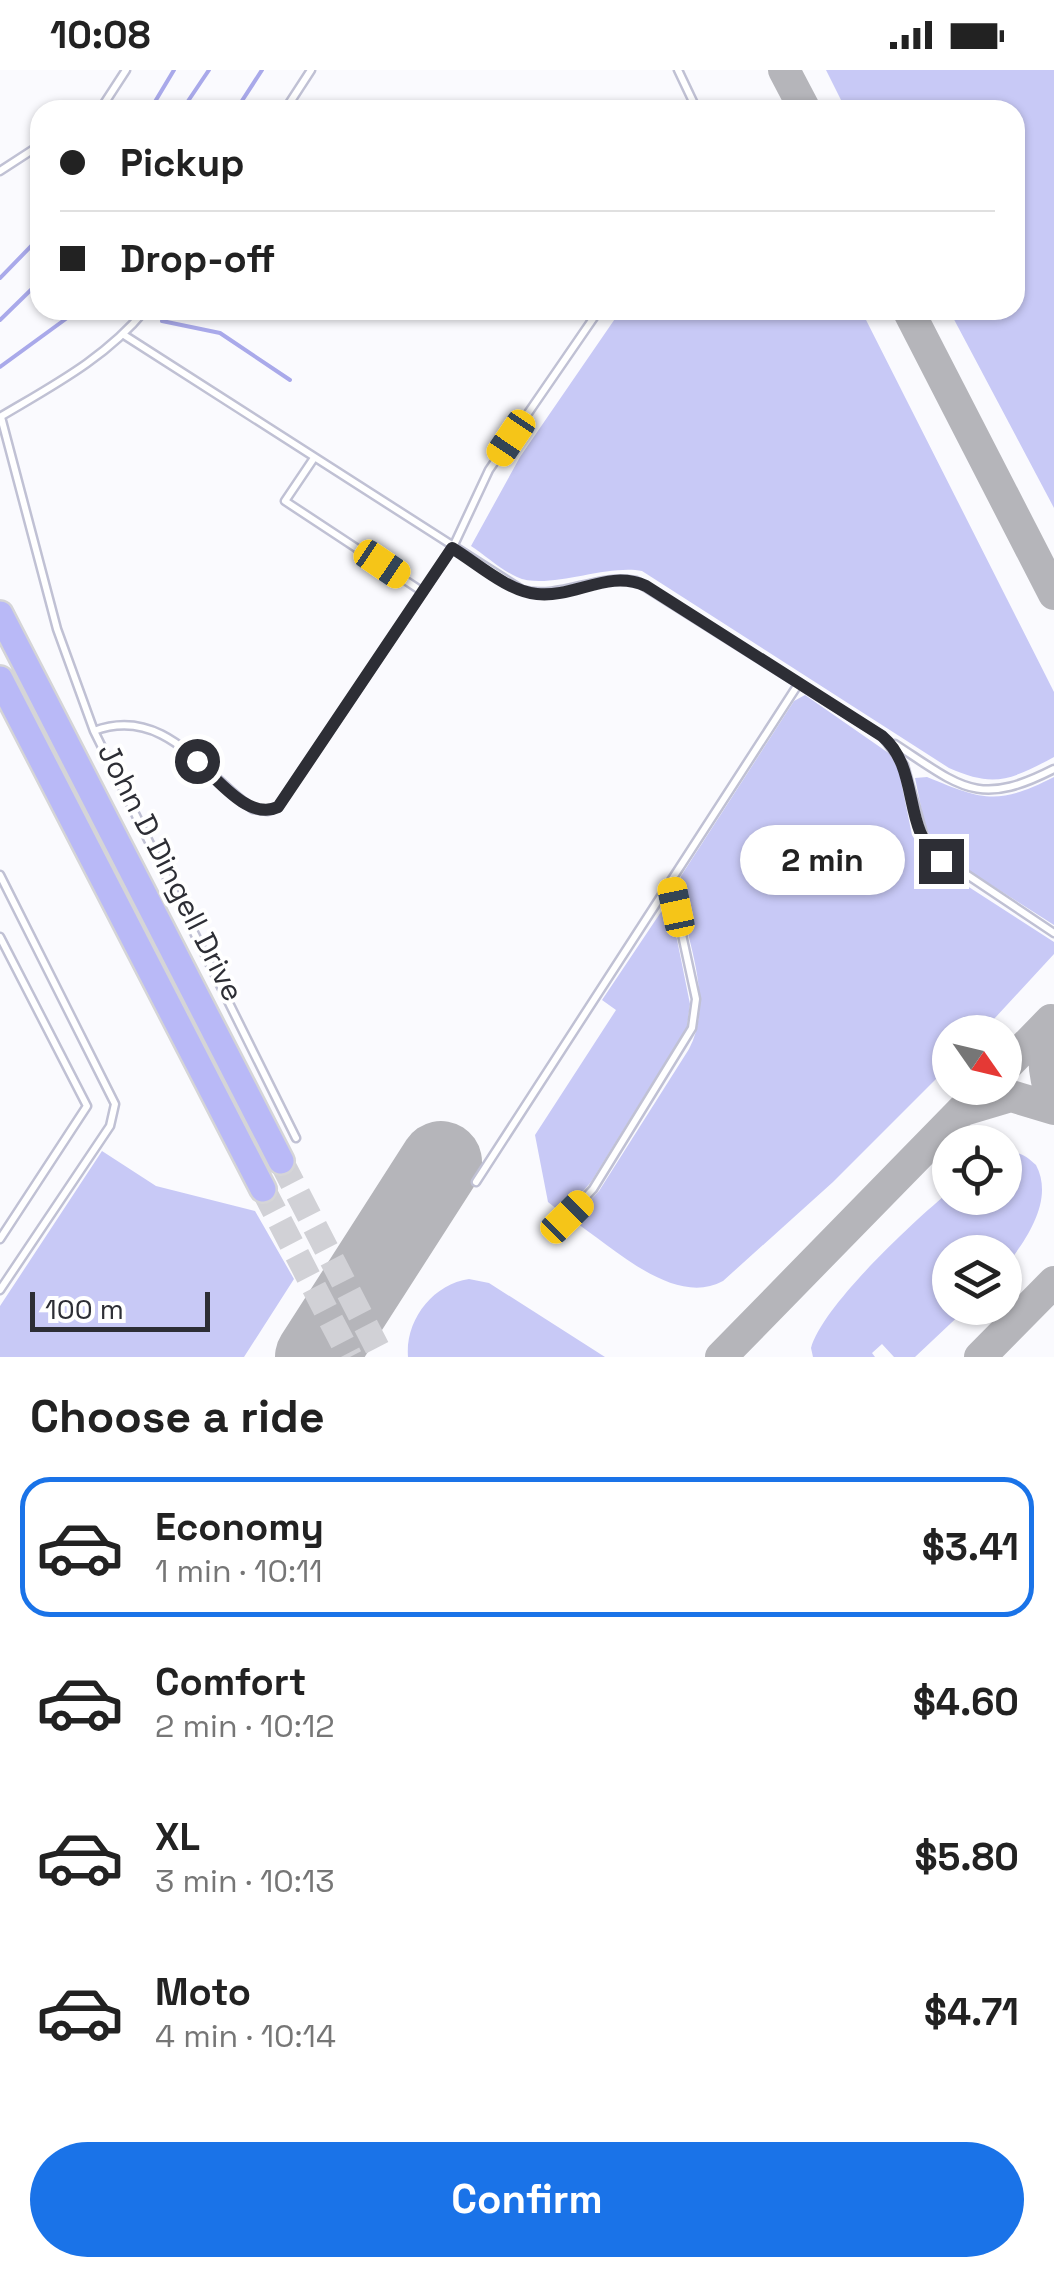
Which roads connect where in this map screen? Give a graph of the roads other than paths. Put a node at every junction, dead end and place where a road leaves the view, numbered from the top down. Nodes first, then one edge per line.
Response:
1 (126, 70) edge
2 (310, 70) edge
3 (678, 70) edge
4 (106, 100) edge
5 (291, 100) edge
6 (693, 100) edge
7 (30, 152) edge
8 (0, 171) edge
9 (137, 320) edge
10 (591, 320) edge
11 (124, 335) junction
12 (0, 417) edge
13 (314, 458) junction
14 (452, 548) junction
15 (0, 590) edge
16 (423, 592) junction
17 (0, 614) edge
18 (0, 679) edge
19 (800, 683) junction
20 (94, 731) junction
21 (66, 736) junction
22 (882, 736) junction
23 (1054, 769) edge
24 (0, 875) edge
25 (671, 883) junction
26 (1054, 933) edge
27 (0, 937) edge
28 (296, 1138) dead end
29 (281, 1161) tunnel mouth
30 (476, 1182) dead end
31 (263, 1189) tunnel mouth
32 (567, 1217) dead end
33 (0, 1239) edge
34 (0, 1290) edge

1 - 4 lane
2 - 5 lane
3 - 6 lane
7 - 8 lane
9 - 11 lane
10 - 14 lane
11 - 12 lane
11 - 13 lane
12 - 20 lane
13 - 14 lane
13 - 16 lane
14 - 16 lane
14 - 19 lane
15 - 21 highway
16 - 20 lane
17 - 21 highway, John D Dingell Drive
18 - 31 highway
19 - 22 lane
19 - 25 lane
20 - 28 lane
21 - 29 highway, John D Dingell Drive
22 - 23 lane
22 - 26 lane
24 - 34 lane
25 - 30 lane
25 - 32 lane
27 - 33 lane

